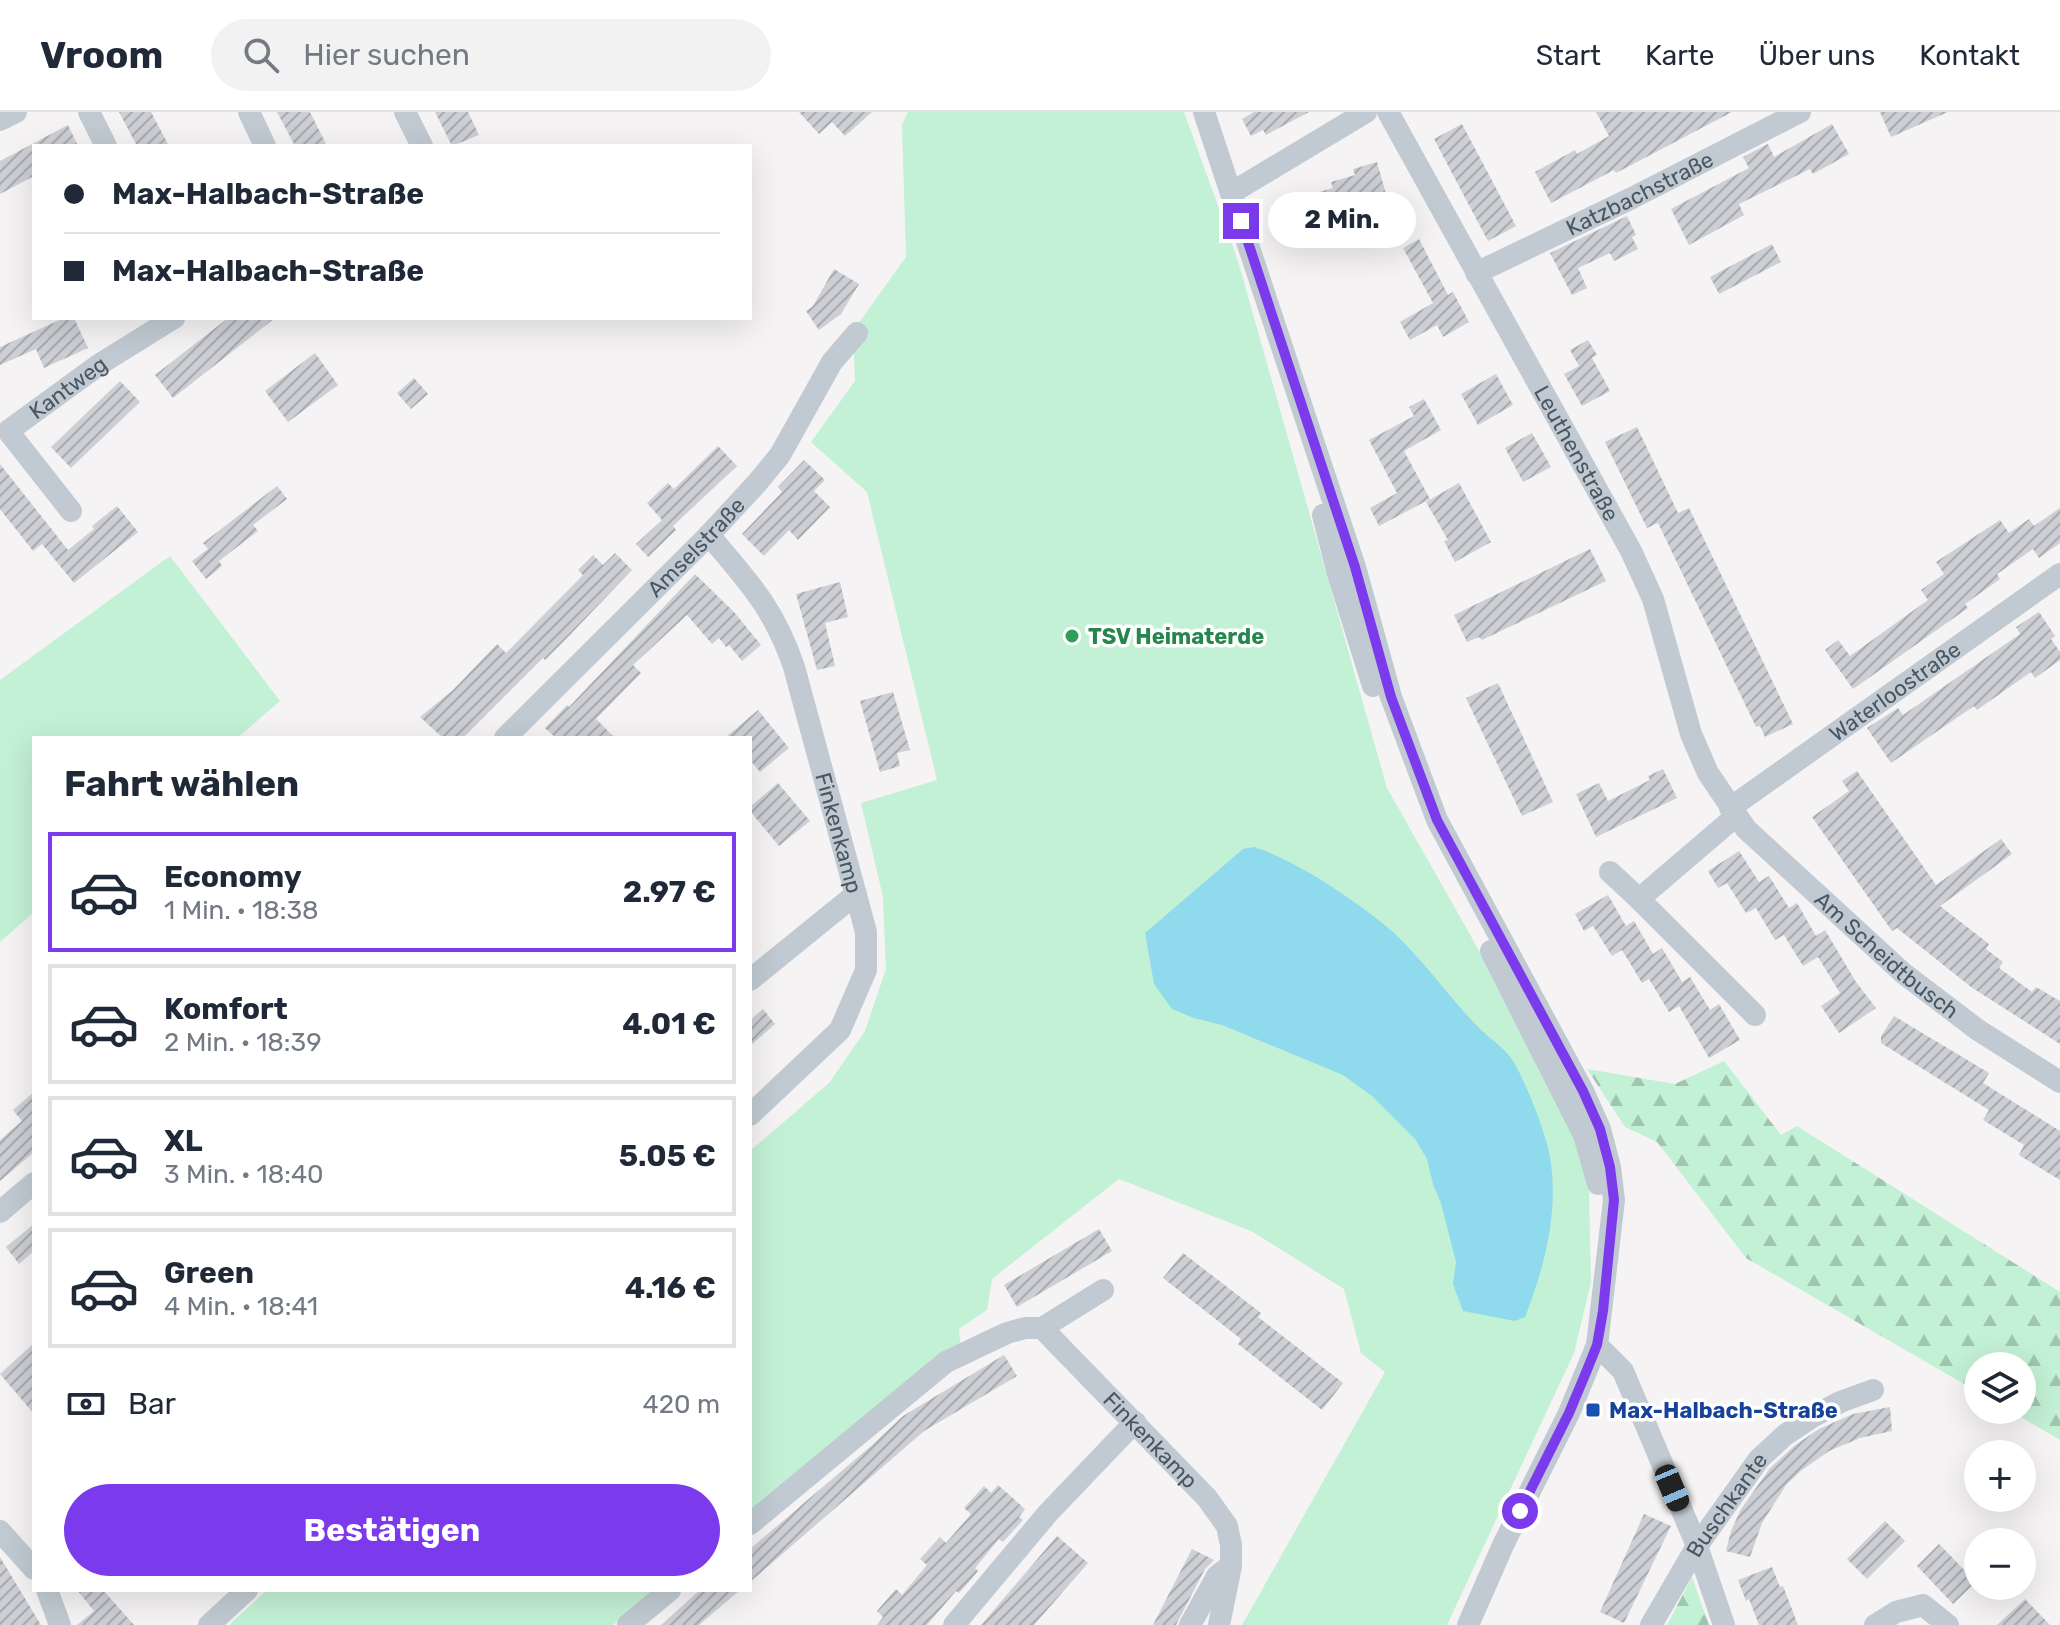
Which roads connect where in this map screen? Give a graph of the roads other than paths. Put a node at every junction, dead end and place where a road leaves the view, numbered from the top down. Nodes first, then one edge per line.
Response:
1 (16, 112) edge
2 (89, 112) edge
3 (249, 112) edge
4 (405, 112) edge
5 (1204, 112) edge
6 (1366, 112) edge
7 (1388, 112) edge
8 (1800, 112) edge
9 (0, 120) edge
10 (105, 144) edge
11 (264, 144) edge
12 (421, 144) edge
13 (1231, 193) junction
14 (1476, 273) junction
15 (171, 320) edge
16 (857, 333) dead end
17 (71, 511) dead end
18 (709, 535) junction
19 (2060, 574) edge
20 (507, 736) edge
21 (1733, 812) junction
22 (1610, 872) dead end
23 (856, 894) junction
24 (1639, 899) junction
25 (752, 978) edge
26 (1755, 1015) dead end
27 (2060, 1082) edge
28 (752, 1113) edge
29 (32, 1185) edge
30 (0, 1212) edge
31 (1103, 1290) dead end
32 (1042, 1328) junction
33 (1597, 1345) junction
34 (1873, 1390) dead end
35 (1135, 1422) junction
36 (752, 1522) edge
37 (0, 1531) edge
38 (1697, 1546) junction
39 (1231, 1566) junction
40 (32, 1567) edge
41 (48, 1592) edge
42 (245, 1592) edge
43 (668, 1592) edge
44 (60, 1625) edge
45 (209, 1625) edge
46 (628, 1625) edge
47 (954, 1625) edge
48 (1190, 1625) edge
49 (1219, 1625) edge
50 (1468, 1625) edge
51 (1651, 1625) edge
52 (1724, 1625) edge
53 (1875, 1625) edge
54 (1948, 1625) edge

1 - 9 street
2 - 10 street
3 - 11 street
4 - 12 street
5 - 13 street
6 - 13 street
7 - 14 street, Leuthenstraße
8 - 14 street, Katzbachstraße
13 - 33 street
14 - 21 street, Leuthenstraße
15 - 17 street, Kantweg
16 - 18 street, Amselstraße
18 - 20 street, Amselstraße
18 - 23 street, Finkenkamp
19 - 21 street, Waterloostraße
21 - 24 street, Waterloostraße
21 - 27 street, Am Scheidtbusch
22 - 24 street
23 - 25 street
23 - 28 street, Finkenkamp
24 - 26 street
29 - 30 street
31 - 32 street
32 - 35 street, Finkenkamp
32 - 36 street
33 - 38 street
33 - 50 street
34 - 38 street, Buschkante
35 - 39 street, Finkenkamp
35 - 47 street
37 - 40 street
38 - 51 street, Buschkante
38 - 52 street
39 - 48 street
39 - 49 street, Finkenkamp
41 - 44 street
42 - 45 street
43 - 46 street
53 - 54 street

